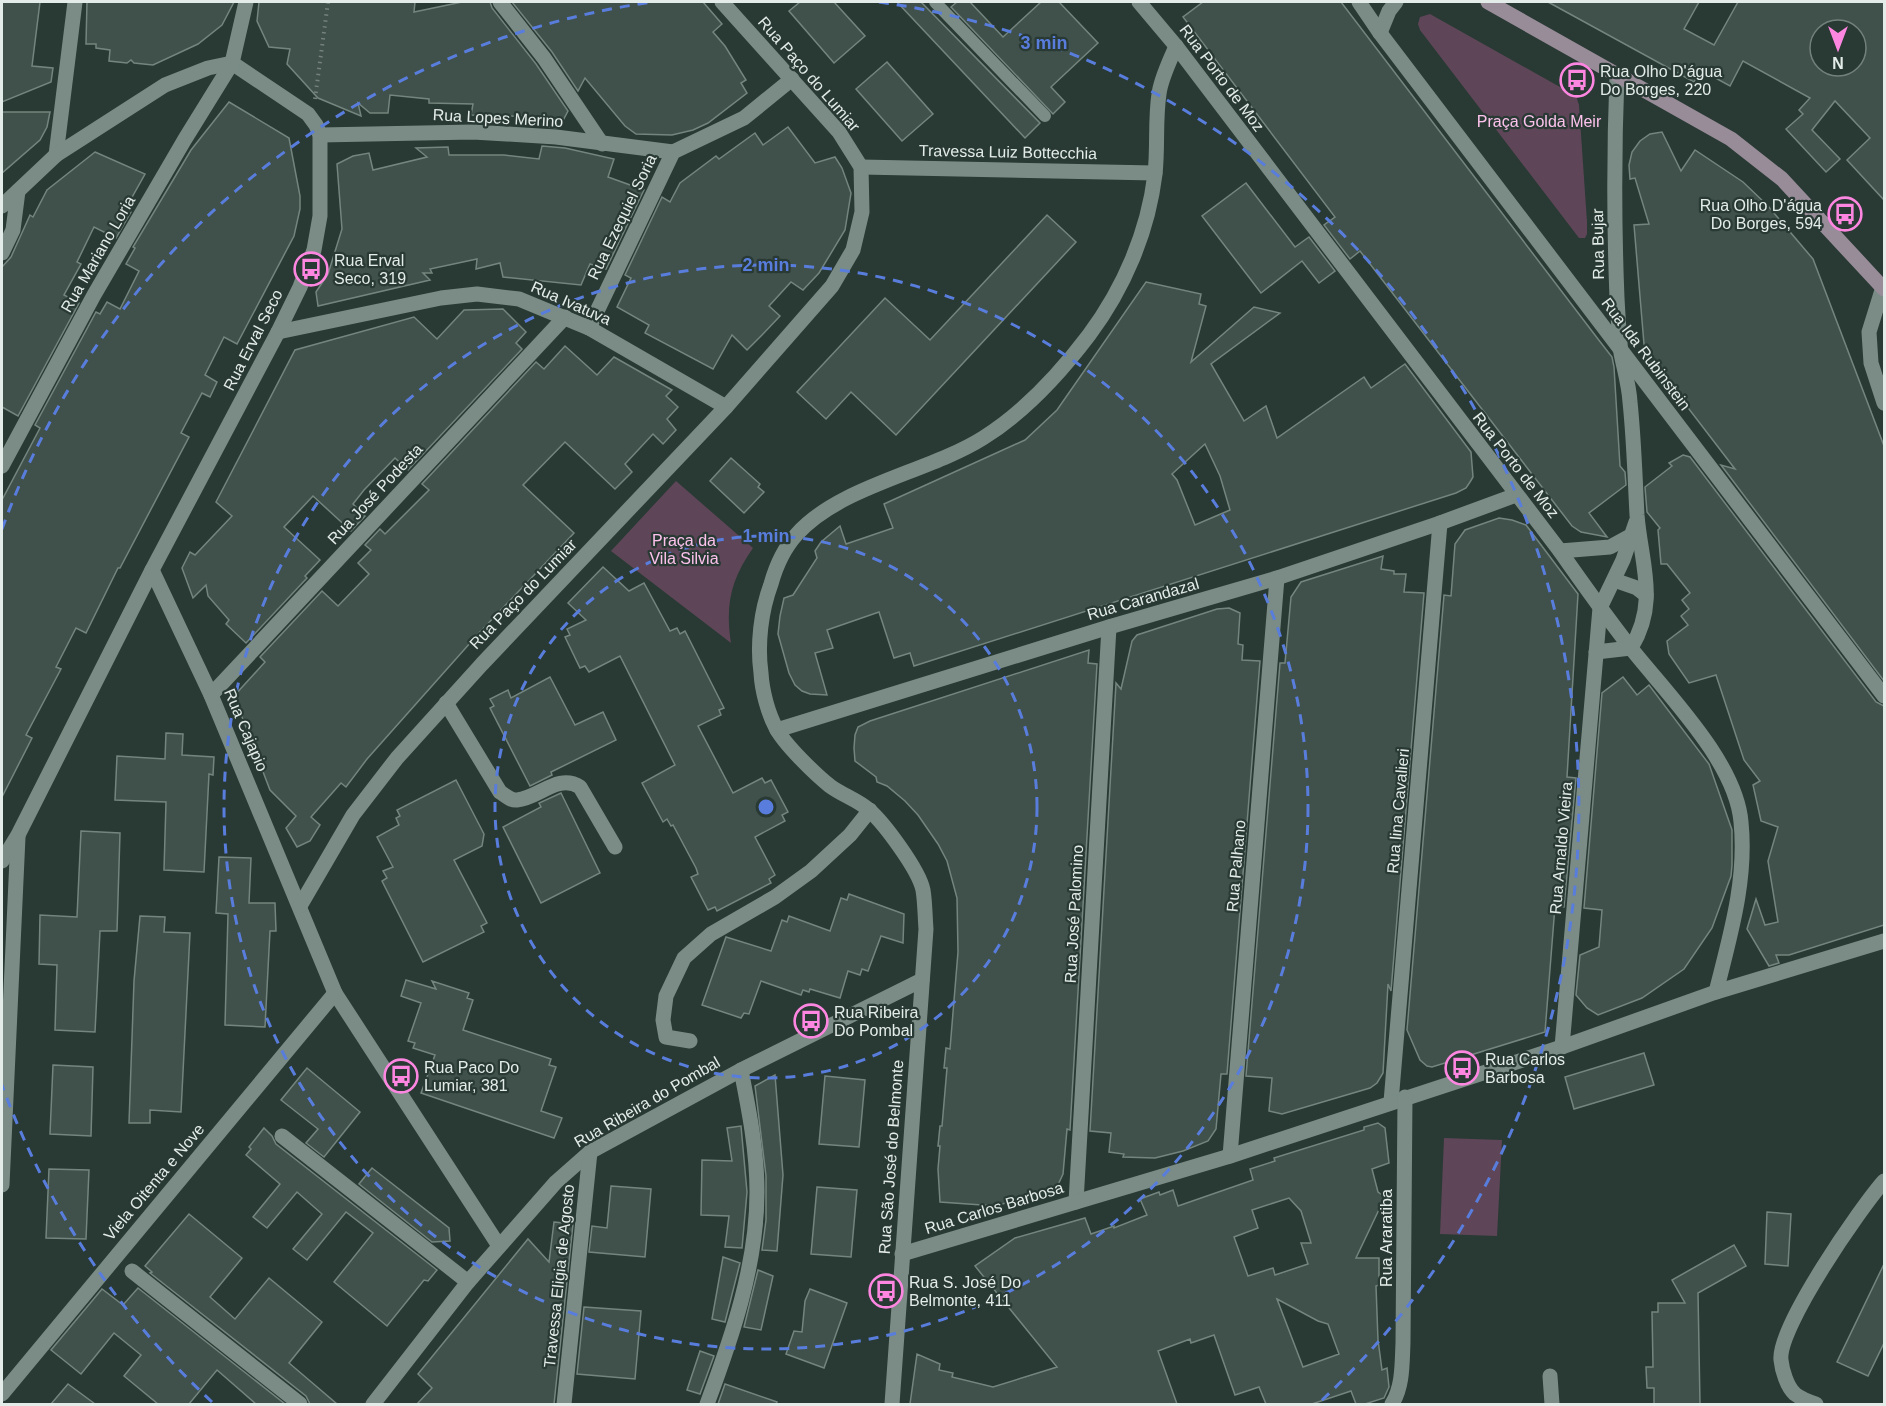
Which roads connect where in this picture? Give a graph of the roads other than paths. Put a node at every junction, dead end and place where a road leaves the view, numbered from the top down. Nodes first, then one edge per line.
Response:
1 (75, 2) edge
2 (246, 2) edge
3 (500, 2) edge
4 (722, 2) edge
5 (935, 2) edge
6 (1139, 2) edge
7 (1359, 2) edge
8 (1396, 2) edge
9 (1488, 2) edge
10 (1380, 33) junction
11 (1176, 46) junction
12 (232, 63) junction
13 (1617, 75) junction
14 (792, 79) junction
15 (1045, 116) dead end
16 (320, 135) junction
17 (602, 144) junction
18 (673, 152) junction
19 (57, 155) junction
20 (861, 167) junction
21 (1155, 173) junction
22 (18, 191) junction
23 (2, 206) edge
24 (2, 253) edge
25 (1884, 288) edge
26 (565, 317) junction
27 (589, 328) junction
28 (278, 332) junction
29 (1621, 350) junction
30 (1884, 403) edge
31 (726, 407) junction
32 (2, 466) edge
33 (1516, 495) junction
34 (1638, 518) junction
35 (1440, 523) junction
36 (1632, 535) junction
37 (1560, 551) junction
38 (152, 570) junction
39 (1277, 579) junction
40 (1614, 580) junction
41 (1646, 595) junction
42 (1600, 608) junction
43 (1108, 627) junction
44 (1631, 648) junction
45 (1596, 652) junction
46 (212, 695) junction
47 (1884, 696) edge
48 (446, 703) junction
49 (777, 730) junction
50 (870, 810) junction
51 (18, 835) junction
52 (615, 848) dead end
53 (2, 861) edge
54 (300, 906) junction
55 (1884, 940) edge
56 (922, 980) junction
57 (1716, 992) junction
58 (335, 993) junction
59 (690, 1041) dead end
60 (1562, 1047) junction
61 (741, 1070) junction
62 (1398, 1099) junction
63 (282, 1136) dead end
64 (590, 1152) junction
65 (1230, 1156) junction
66 (1884, 1181) edge
67 (2, 1185) edge
68 (1076, 1202) junction
69 (499, 1246) junction
70 (902, 1254) junction
71 (132, 1271) dead end
72 (468, 1282) junction
73 (1550, 1376) dead end
74 (2, 1394) edge
75 (300, 1404) edge
76 (373, 1404) edge
77 (564, 1404) edge
78 (707, 1404) edge
79 (892, 1404) edge
80 (1392, 1404) edge
81 (1552, 1404) edge
82 (1816, 1404) edge

1 - 19 street
2 - 12 street, Rua Mariano Loria
3 - 17 street
4 - 14 street, Rua Paço do Lumiar
5 - 15 lane
6 - 11 street, Rua Porto de Moz
7 - 10 street, Rua Ida Rubinstein
8 - 10 street
9 - 13 main road
10 - 29 street, Rua Ida Rubinstein
11 - 21 street, Rua São José do Belmonte
11 - 33 street, Rua Porto de Moz
12 - 16 street, Rua Erval Seco
12 - 19 street
12 - 32 street, Rua Mariano Loria
13 - 25 main road
13 - 29 street, Rua Bujar
14 - 18 street, Rua Ezequiel Soria
14 - 20 street, Rua Paço do Lumiar
16 - 17 street, Rua Lopes Merino
16 - 28 street, Rua Erval Seco
17 - 18 street, Rua Lopes Merino
18 - 27 street, Rua Ezequiel Soria
19 - 22 street
20 - 21 street, Travessa Luiz Bottecchia
20 - 31 street, Rua Paço do Lumiar
21 - 49 street, Rua São José do Belmonte
22 - 23 street
22 - 24 street
25 - 30 street
26 - 27 street, Rua Ivatuva
26 - 28 street, Rua Ivatuva
26 - 46 street, Rua José Podesta
27 - 31 street, Rua Ivatuva
28 - 38 street, Rua Erval Seco
29 - 34 street, Rua Bujar
29 - 47 street, Rua Ida Rubinstein
31 - 48 street, Rua Paço do Lumiar
33 - 35 street, Rua Carandazal
33 - 37 street, Rua Porto de Moz
34 - 36 street, Rua Bujar
34 - 41 street, Rua Bujar
35 - 39 street, Rua Carandazal
35 - 62 street, Rua lina Cavalieri
36 - 37 street
36 - 40 street, Rua Bujar
37 - 42 street, Rua Porto de Moz
38 - 46 street, Rua Cajapio
38 - 51 street, Rua Erval Seco
39 - 43 street, Rua Carandazal
39 - 65 street, Rua Palhano
40 - 41 street
40 - 42 street, Rua Bujar
41 - 44 street, Rua Bujar
42 - 44 street, Rua Porto de Moz
42 - 45 street, Rua Arnaldo Vieira
43 - 49 street, Rua Carandazal
43 - 68 street, Rua José Palomino
44 - 45 street
44 - 57 street, Rua Porto de Moz
45 - 60 street, Rua Arnaldo Vieira
46 - 54 street, Rua Cajapio
48 - 52 street
48 - 54 street, Rua Paço do Lumiar
49 - 50 street, Rua São José do Belmonte
50 - 56 street, Rua São José do Belmonte
50 - 59 street
51 - 53 street, Rua Erval Seco
51 - 67 street
54 - 58 street
55 - 57 street, Rua Carlos Barbosa
56 - 61 street, Rua Ribeira do Pombal
56 - 70 street, Rua São José do Belmonte
57 - 60 street, Rua Carlos Barbosa
58 - 69 street
58 - 74 street, Viela Oitenta e Nove
60 - 62 street, Rua Carlos Barbosa
61 - 64 street, Rua Ribeira do Pombal
61 - 78 street
62 - 65 street, Rua Carlos Barbosa
62 - 80 street, Rua Araratiba
63 - 72 street
64 - 69 street, Rua Ribeira do Pombal
64 - 77 street, Travessa Eligia de Agosto
65 - 68 street, Rua Carlos Barbosa
66 - 82 street
68 - 70 street, Rua Carlos Barbosa
69 - 72 street, Rua Ribeira do Pombal
70 - 79 street, Rua São José do Belmonte
71 - 75 street
72 - 76 street, Rua Ribeira do Pombal
73 - 81 street

